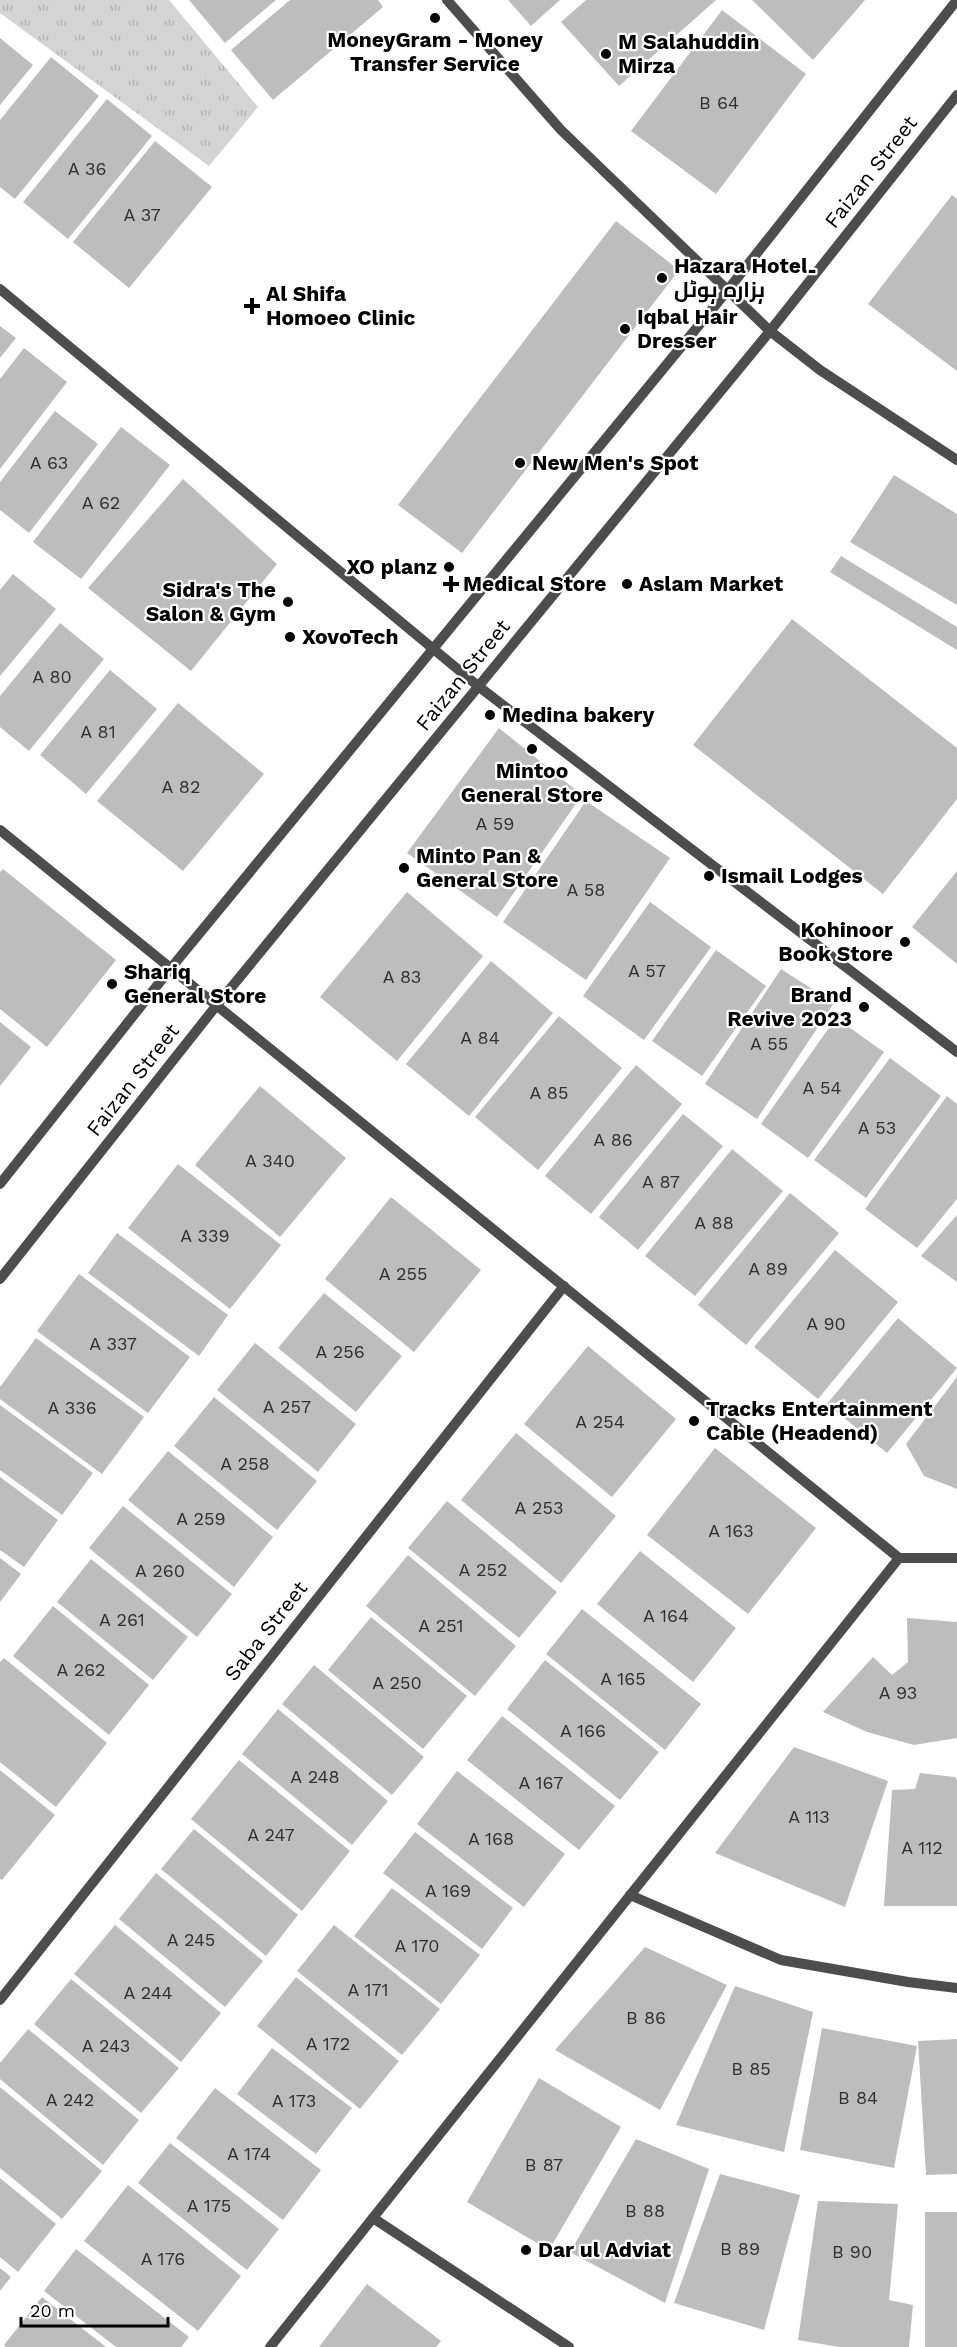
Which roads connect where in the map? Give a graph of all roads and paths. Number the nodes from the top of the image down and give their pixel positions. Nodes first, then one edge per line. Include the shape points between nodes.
1 (447, 0) edge
2 (957, 0) edge
3 (957, 95) edge
4 (0, 289) edge
5 (727, 291) junction
6 (770, 331) junction
7 (957, 460) edge
8 (433, 649) junction
9 (478, 686) junction
10 (0, 830) edge
11 (171, 968) junction
12 (216, 1006) junction
13 (957, 1052) edge
14 (0, 1184) edge
15 (0, 1279) edge
16 (564, 1286) junction
17 (899, 1558) junction
18 (957, 1558) edge
19 (630, 1895) junction
20 (957, 1988) edge
21 (0, 2000) edge
22 (373, 2218) junction
23 (270, 2347) edge
24 (569, 2347) edge

1 - 5 street via 561,130
2 - 5 street, Faizan Street
3 - 6 street, Faizan Street
4 - 8 street
5 - 6 street
5 - 8 street, Faizan Street
6 - 7 street via 820,370
6 - 9 street, Faizan Street
8 - 9 street
8 - 11 street, Faizan Street
9 - 12 street, Faizan Street
9 - 13 street
10 - 11 street
11 - 12 street
11 - 14 street, Faizan Street
12 - 15 street, Faizan Street
12 - 16 street
16 - 17 street
16 - 21 street, Saba Street
17 - 18 street
17 - 19 street
19 - 20 street via 781,1960
19 - 22 street
22 - 23 street
22 - 24 street

